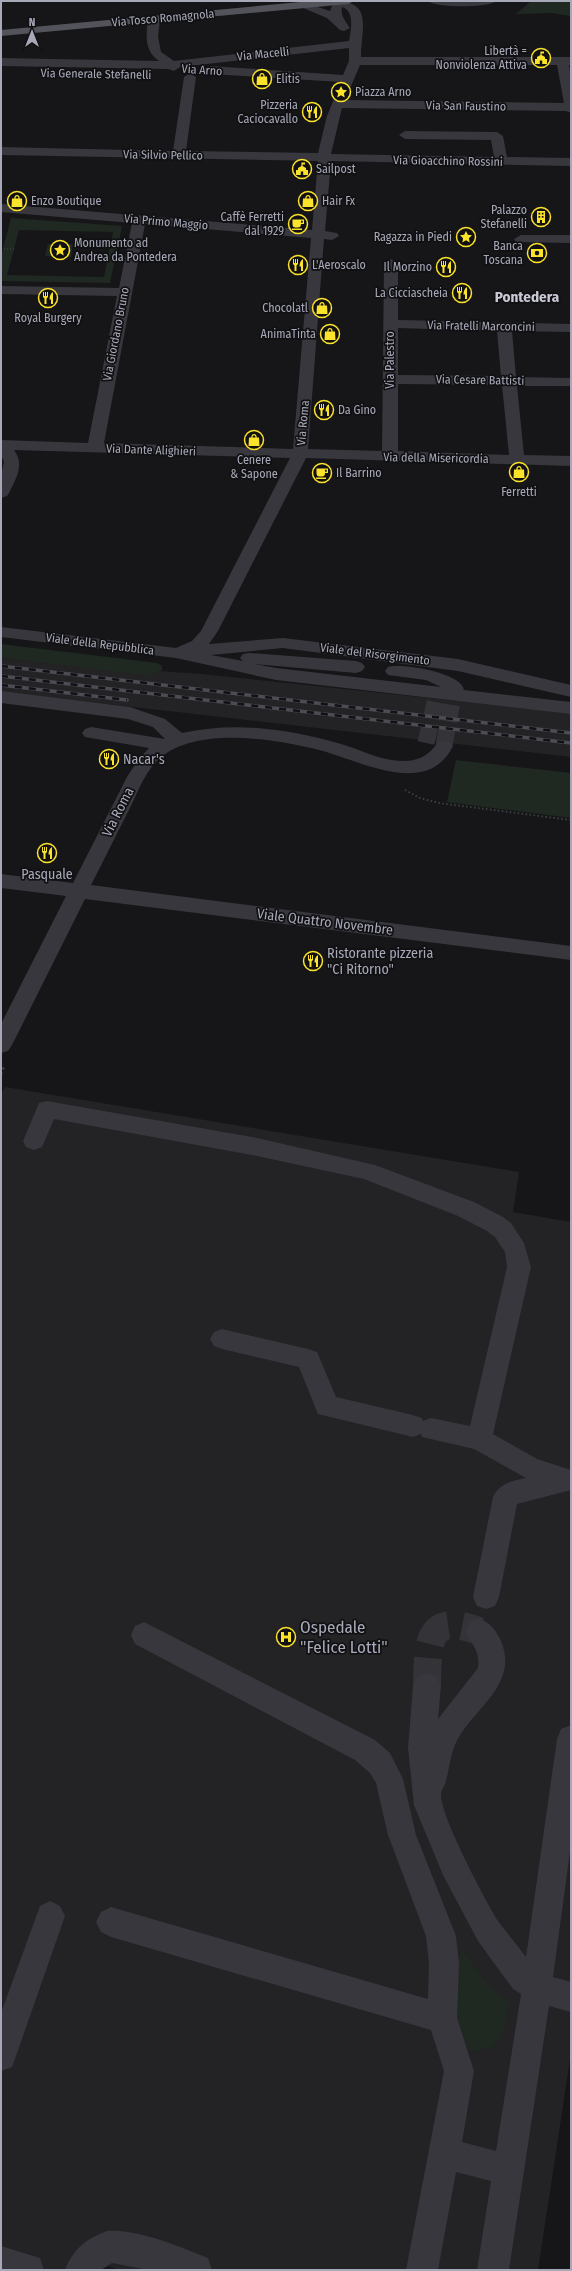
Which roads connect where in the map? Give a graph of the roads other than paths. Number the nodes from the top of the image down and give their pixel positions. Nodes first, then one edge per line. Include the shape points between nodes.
1 (344, 1) edge
2 (434, 1) edge
3 (490, 1) edge
4 (302, 5) junction
5 (367, 5) dead end
6 (154, 19) junction
7 (339, 22) junction
8 (357, 27) junction
9 (1, 33) edge
10 (355, 43) junction
11 (567, 61) edge
12 (1, 62) edge
13 (355, 62) junction
14 (173, 66) junction
15 (1, 73) edge
16 (190, 77) junction
17 (348, 79) junction
18 (337, 104) junction
19 (571, 108) edge
20 (405, 135) dead end
21 (1, 151) edge
22 (179, 155) junction
23 (324, 159) junction
24 (500, 161) junction
25 (571, 162) edge
26 (1, 208) edge
27 (139, 220) junction
28 (325, 235) junction
29 (521, 239) dead end
30 (571, 240) edge
31 (390, 263) dead end
32 (1, 290) edge
33 (124, 292) junction
34 (390, 324) junction
35 (504, 327) junction
36 (571, 328) edge
37 (390, 378) junction
38 (509, 381) junction
39 (571, 382) edge
40 (1, 447) edge
41 (95, 448) junction
42 (300, 454) junction
43 (390, 457) junction
44 (517, 460) junction
45 (571, 461) edge
46 (1, 493) edge
47 (216, 616) junction
48 (1, 632) edge
49 (283, 643) junction
50 (176, 653) junction
51 (200, 658) junction
52 (571, 691) edge
53 (1, 697) edge
54 (571, 699) edge
55 (571, 708) edge
56 (91, 733) dead end
57 (173, 743) junction
58 (426, 744) dead end
59 (444, 746) tunnel mouth
60 (340, 750) junction
61 (1, 881) edge
62 (78, 891) junction
63 (571, 952) edge
64 (1, 1045) edge
65 (34, 1141) dead end
66 (222, 1339) dead end
67 (479, 1439) junction
68 (569, 1480) edge
69 (486, 1597) dead end
70 (478, 1631) tunnel mouth
71 (144, 1635) dead end
72 (427, 1686) tunnel mouth
73 (571, 1739) edge
74 (428, 1805) junction
75 (50, 1916) dead end
76 (111, 1922) dead end
77 (537, 1987) junction
78 (571, 1997) edge
79 (442, 2018) junction
80 (1, 2056) edge
81 (445, 2153) junction
82 (508, 2170) junction
83 (1, 2262) edge
84 (28, 2270) edge
85 (81, 2270) edge
86 (196, 2270) edge
87 (422, 2270) edge
88 (493, 2270) edge

1 - 4 main road, Via Tosco Romagnola
1 - 7 street via 335,11
1 - 8 street via 354,9
2 - 3 street
4 - 6 main road, Via Tosco Romagnola
4 - 7 street via 326,13
5 - 8 street
6 - 9 main road, Via Tosco Romagnola
6 - 14 street, Via Arno via 154,53
7 - 10 street
8 - 10 street
10 - 13 street
10 - 14 street, Via Macelli
11 - 13 street
11 - 19 street
12 - 14 street, Via Arno
13 - 17 street
14 - 16 street
14 - 17 street, Via Arno
15 - 16 street, Via Generale Stefanelli
16 - 22 street
17 - 18 street
18 - 19 street, Via San Faustino
18 - 23 street, Via Roma
20 - 24 street via 497,136
21 - 22 street, Via Silvio Pellico
22 - 23 street, Via Silvio Pellico
23 - 24 street, Via Gioacchino Rossini
23 - 28 street, Via Roma
24 - 25 street, Via Gioacchino Rossini
26 - 27 street, Via Primo Maggio
27 - 28 street, Via Primo Maggio
27 - 33 street, Via Giordano Bruno
28 - 42 street, Via Roma
29 - 30 street
31 - 34 street, Via Palestro
32 - 33 street
33 - 41 street, Via Giordano Bruno
34 - 35 street, Via Fratelli Marconcini
34 - 37 street, Via Palestro
35 - 36 street, Via Fratelli Marconcini
35 - 38 street
37 - 38 street, Via Cesare Battisti
37 - 43 street, Via Palestro
38 - 39 street, Via Cesare Battisti
38 - 44 street
40 - 41 street, Via Dante Alighieri
40 - 46 street via 13,460
41 - 42 street, Via Dante Alighieri
42 - 43 street, Via della Misericordia
42 - 47 street, Via Roma
43 - 44 street, Via della Misericordia
44 - 45 street, Via della Misericordia
47 - 49 street via 224,629 236,636
47 - 50 street, Via Roma via 205,640
48 - 50 street, Viale della Repubblica
49 - 50 street, Viale del Risorgimento
49 - 52 street, Viale del Risorgimento via 458,665
50 - 51 street, Viale della Repubblica
51 - 54 street via 277,659 417,674 446,690 461,684 477,683
51 - 55 street via 276,674
53 - 57 street via 130,713 159,723
56 - 57 street
57 - 60 street, Via Roma via 212,734 248,734
57 - 62 street, Via Roma via 154,754 140,771
58 - 60 street, Via Roma via 421,750 408,753
59 - 60 street, Via Roma via 438,756 429,762 406,767 373,762
61 - 62 street, Viale Quattro Novembre
62 - 63 street, Viale Quattro Novembre
62 - 64 street, Via Roma
65 - 67 street via 47,1109 367,1171 466,1209 495,1224 503,1230 516,1250 519,1267
66 - 67 street via 308,1359 327,1406
67 - 68 street via 530,1468
68 - 69 street via 514,1492 506,1497
70 - 74 street via 490,1646 494,1660 493,1669 486,1682 465,1705 443,1737 434,1764
71 - 79 street via 364,1750 380,1763 389,1779 402,1835 441,1936 444,1963
72 - 74 street via 422,1748
73 - 77 street
74 - 77 street via 453,1865 481,1920 510,1962 524,1978
75 - 80 street
76 - 79 street
77 - 78 street
77 - 82 street
79 - 81 street via 459,2071
81 - 82 street
81 - 87 street
82 - 88 street
83 - 84 street
85 - 86 street via 94,2254 111,2247 127,2248

